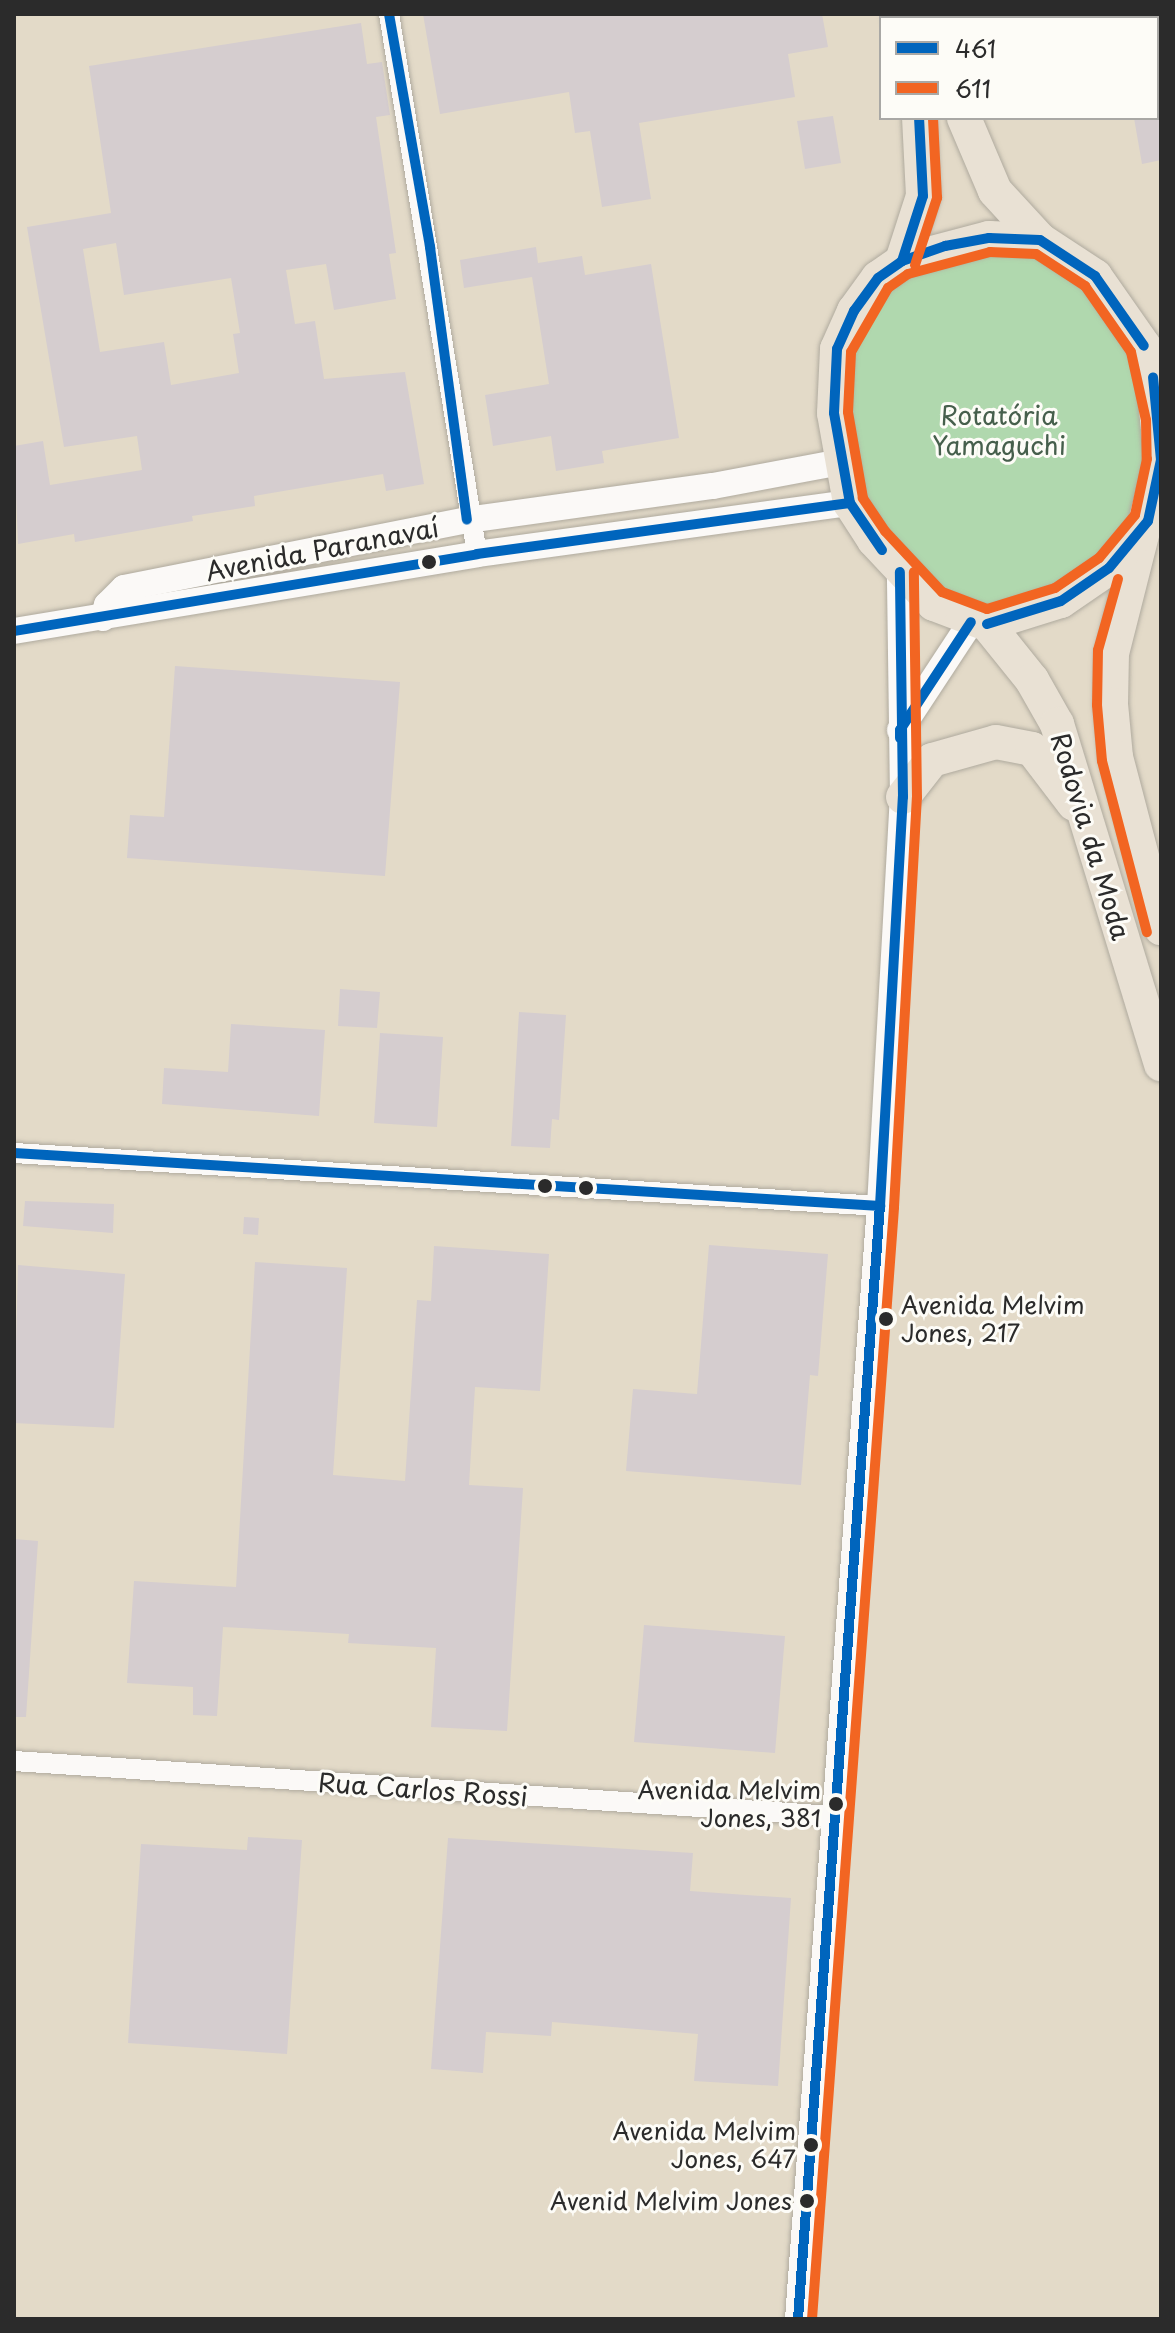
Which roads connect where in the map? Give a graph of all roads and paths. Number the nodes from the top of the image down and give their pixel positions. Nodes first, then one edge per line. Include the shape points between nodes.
1 (389, 14) edge
2 (919, 120) edge
3 (965, 120) edge
4 (1040, 240) junction
5 (902, 261) junction
6 (841, 462) junction
7 (850, 503) junction
8 (467, 520) junction
9 (1148, 521) junction
10 (477, 554) junction
11 (900, 572) junction
12 (103, 618) junction
13 (979, 623) junction
14 (14, 631) edge
15 (900, 730) junction
16 (903, 797) junction
17 (1095, 839) junction
18 (1161, 928) edge
19 (1161, 1064) edge
20 (14, 1153) edge
21 (880, 1206) junction
22 (14, 1761) edge
23 (833, 1816) junction
24 (798, 2319) edge

1 - 8 street via 430,247
2 - 5 highway via 923,196
3 - 4 highway via 995,191
4 - 5 highway via 989,238
4 - 9 highway via 1095,276 1144,346 1160,418 1161,460
5 - 6 highway via 878,278 854,311 837,349 834,413
6 - 7 highway
6 - 8 street, Avenida Paranavaí via 713,486
7 - 10 street, Avenida Paranavaí
7 - 11 highway
8 - 10 street
8 - 12 street, Avenida Paranavaí via 124,588 107,605
9 - 13 highway via 1109,568 1061,601
9 - 18 highway, Rodovia da Moda via 1112,653 1111,704 1116,757
10 - 12 street, Avenida Paranavaí
11 - 13 highway via 934,604
11 - 15 street
12 - 14 street, Avenida Paranavaí
13 - 15 street
13 - 17 highway, Rodovia da Moda via 1032,680 1057,724
15 - 16 street
16 - 17 highway via 932,760 960,749 996,742 1032,749 1060,781
16 - 21 street
17 - 19 highway, Rodovia da Moda
20 - 21 street
21 - 23 street
22 - 23 street, Rua Carlos Rossi
23 - 24 street

